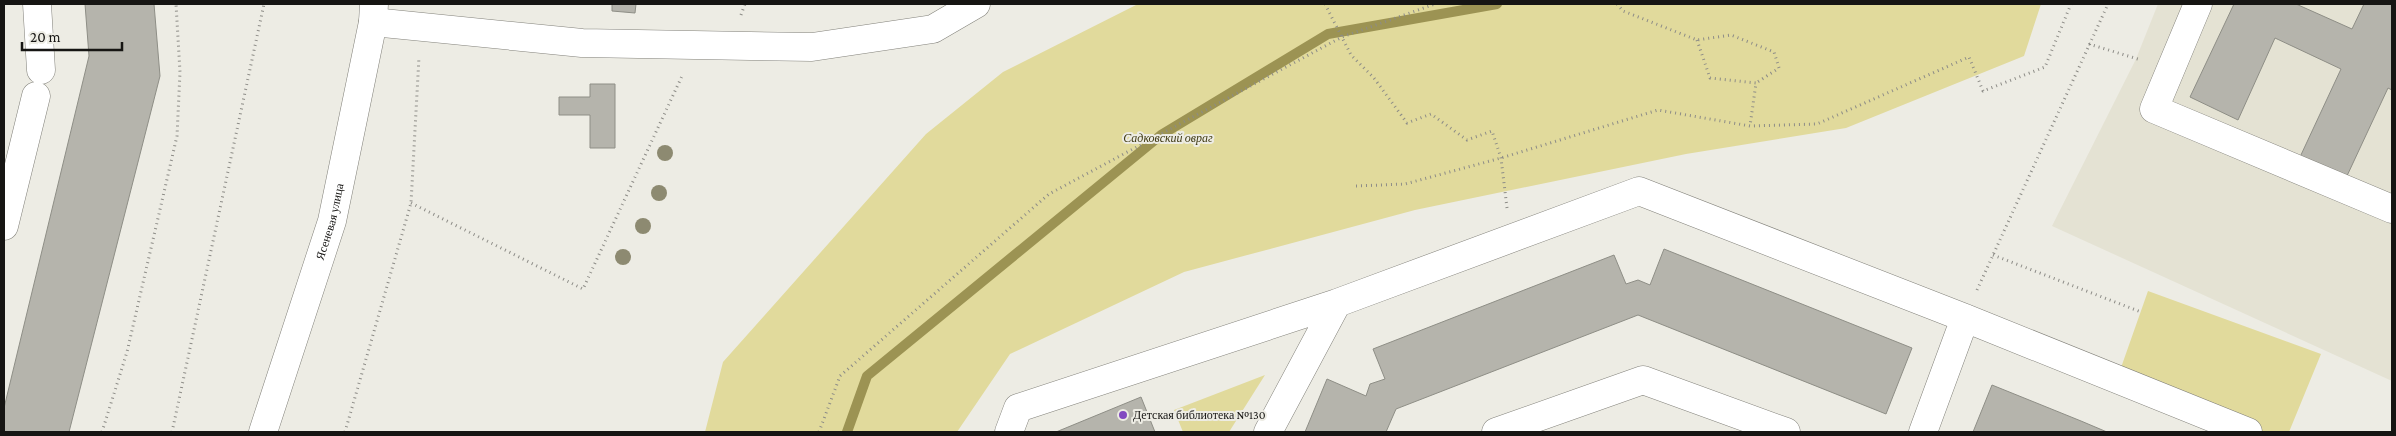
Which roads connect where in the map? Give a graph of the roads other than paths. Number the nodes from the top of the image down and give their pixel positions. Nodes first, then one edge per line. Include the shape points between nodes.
1 (37, 4) edge
2 (976, 4) edge
3 (2198, 4) edge
4 (374, 13) edge
5 (41, 70) dead end
6 (36, 96) dead end
7 (2392, 208) edge
8 (4, 226) edge
9 (1337, 303) junction
10 (1965, 318) junction
11 (263, 432) edge
12 (1009, 432) edge
13 (1268, 432) edge
14 (1496, 432) edge
15 (1786, 432) edge
16 (1924, 432) edge
17 (2248, 432) edge

1 - 5 main road
2 - 4 main road via 933,29 812,47 582,43 420,28
3 - 7 main road via 2154,109
4 - 11 main road, Ясеневая улица via 332,221
6 - 8 main road
9 - 10 main road via 1639,191
9 - 12 main road via 1018,408
9 - 13 main road
10 - 16 main road
10 - 17 main road
14 - 15 main road via 1643,380

